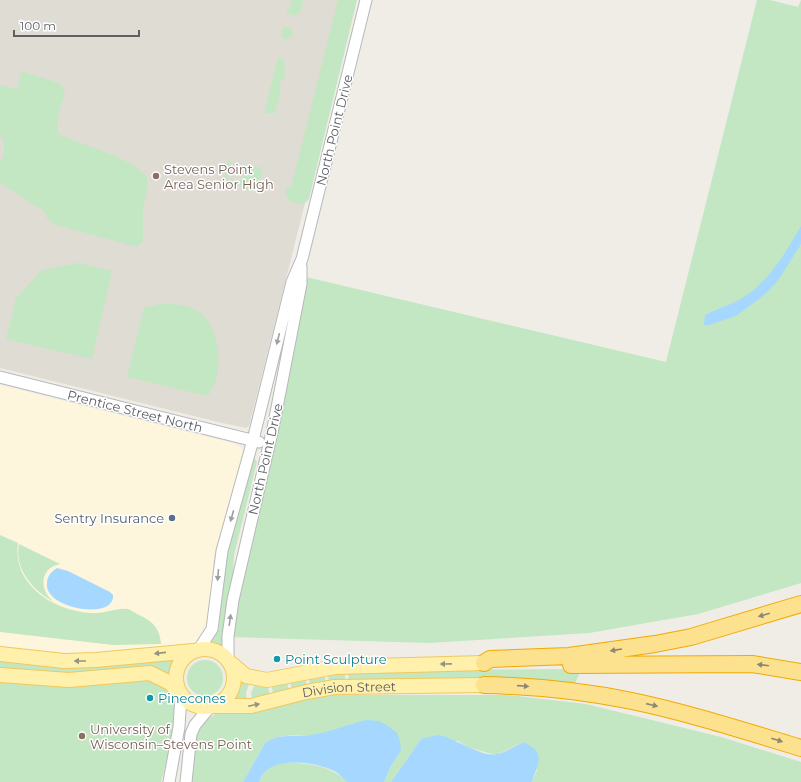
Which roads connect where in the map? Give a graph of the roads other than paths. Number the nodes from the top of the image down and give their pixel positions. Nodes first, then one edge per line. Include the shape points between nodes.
1 (366, 0) edge
2 (302, 259) junction
3 (0, 377) edge
4 (253, 440) junction
5 (269, 444) junction
6 (801, 604) edge
7 (196, 650) junction
8 (0, 654) edge
9 (230, 661) junction
10 (484, 663) junction
11 (801, 672) edge
12 (0, 675) edge
13 (484, 685) joint
14 (179, 693) junction
15 (212, 707) junction
16 (801, 748) edge
17 (169, 782) edge
18 (186, 782) edge

1 - 2 street, North Point Drive
2 -> 4 street, North Point Drive via 292,282
2 - 5 street, North Point Drive via 301,284
3 - 4 street, Prentice Street North
4 - 5 street, Prentice Street North
4 -> 7 street, North Point Drive via 222,551 212,629
9 -> 5 street, North Point Drive via 228,636 233,600
6 -> 10 highway via 673,641 568,656 490,659
7 -> 8 main road via 64,661
7 - 9 main road via 217,652
7 - 14 main road via 186,655 179,666 176,680
10 -> 9 main road, Division Street via 335,667 266,680 246,676
9 - 15 main road via 233,675 231,690 223,701
11 -> 10 highway via 746,664 490,666
12 - 14 main road via 69,680 150,673 170,683
15 -> 13 main road, Division Street via 251,706 335,687
13 -> 16 highway via 546,688 630,700
14 - 15 main road via 197,706
14 - 17 street via 179,726
15 - 18 street via 195,725 191,734

